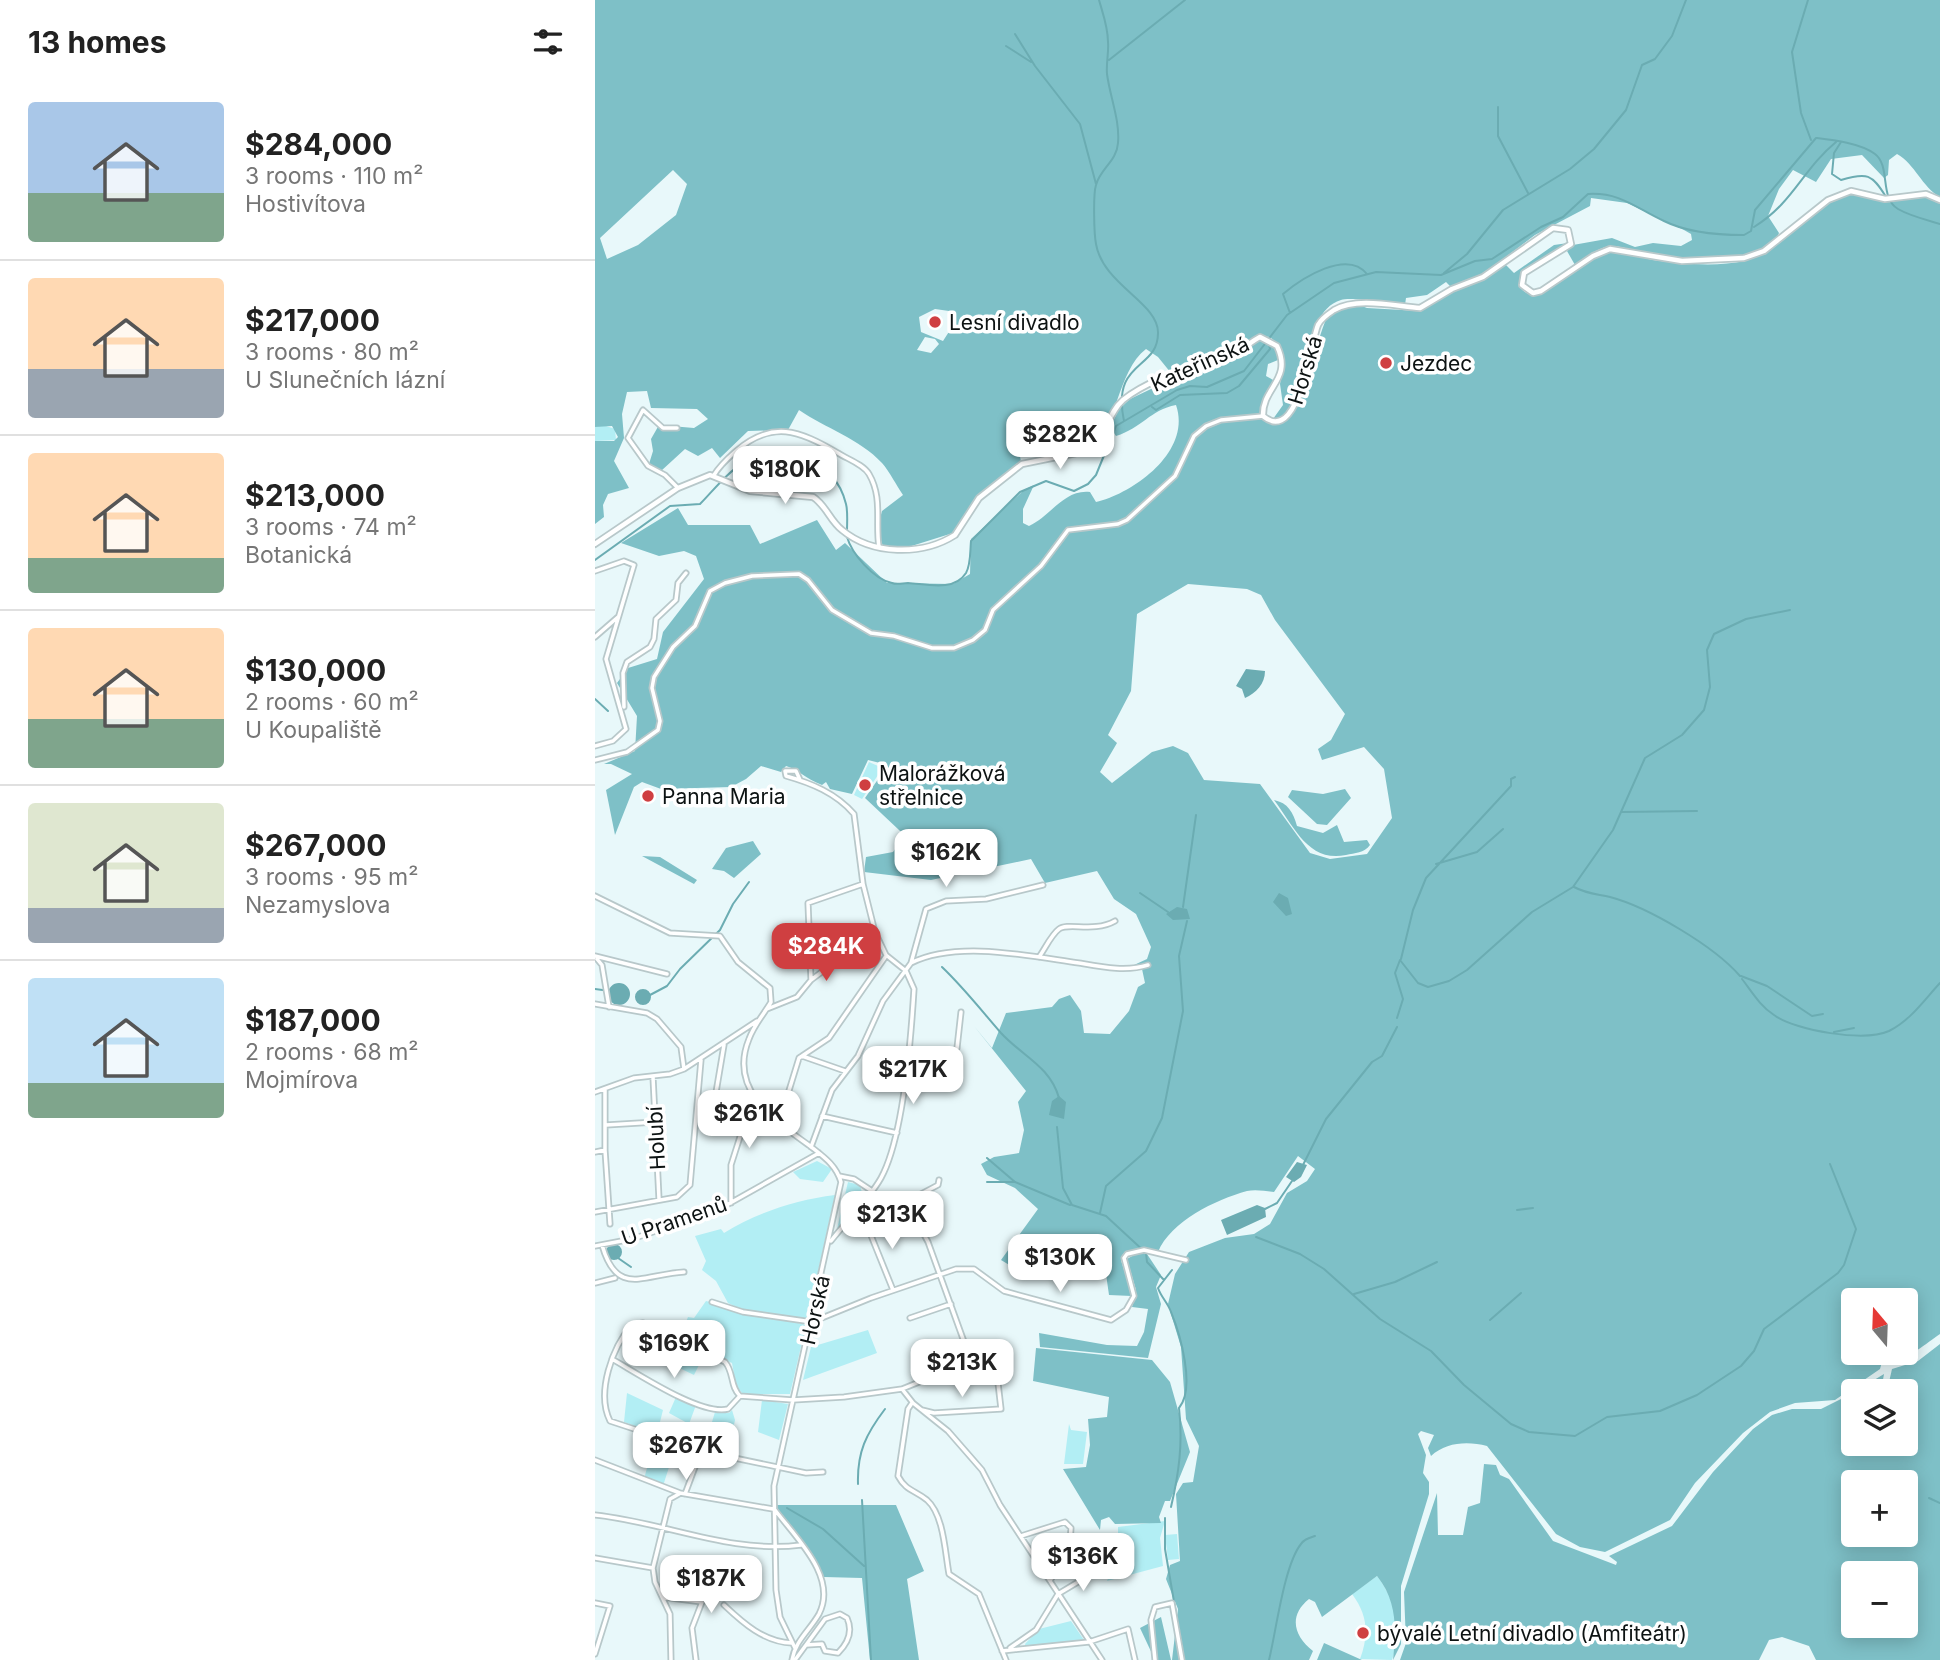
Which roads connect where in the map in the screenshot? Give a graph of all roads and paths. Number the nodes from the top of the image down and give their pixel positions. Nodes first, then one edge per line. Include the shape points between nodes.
1 (1940, 200) edge
2 (1263, 416) junction
3 (677, 428) dead end
4 (714, 475) junction
5 (678, 488) junction
6 (595, 544) edge
7 (879, 547) junction
8 (595, 570) edge
9 (686, 573) dead end
10 (619, 616) junction
11 (595, 637) edge
12 (624, 712) junction
13 (595, 746) edge
14 (595, 760) edge
15 (800, 780) dead end
16 (863, 884) junction
17 (1043, 885) dead end
18 (595, 896) edge
19 (1115, 921) dead end
20 (875, 932) junction
21 (886, 955) junction
22 (595, 957) edge
23 (1039, 957) junction
24 (911, 963) junction
25 (1148, 965) dead end
26 (906, 971) junction
27 (667, 974) dead end
28 (811, 980) junction
29 (595, 1004) edge
30 (609, 1007) junction
31 (767, 1009) junction
32 (961, 1012) dead end
33 (758, 1021) junction
34 (738, 1034) junction
35 (749, 1038) junction
36 (724, 1044) junction
37 (802, 1056) junction
38 (701, 1060) junction
39 (684, 1069) junction
40 (845, 1071) junction
41 (653, 1077) junction
42 (904, 1079) junction
43 (605, 1089) junction
44 (595, 1092) edge
45 (753, 1096) junction
46 (822, 1116) junction
47 (746, 1117) junction
48 (656, 1122) junction
49 (779, 1124) junction
50 (606, 1125) junction
51 (897, 1133) junction
52 (811, 1147) junction
53 (605, 1150) junction
54 (595, 1152) edge
55 (819, 1153) junction
56 (839, 1176) junction
57 (939, 1180) dead end
58 (872, 1191) junction
59 (659, 1199) junction
60 (906, 1201) junction
61 (731, 1203) junction
62 (609, 1207) junction
63 (595, 1212) edge
64 (610, 1224) dead end
65 (830, 1241) junction
66 (602, 1245) junction
67 (595, 1246) edge
68 (1185, 1259) dead end
69 (684, 1272) dead end
70 (940, 1273) junction
71 (615, 1279) dead end
72 (595, 1283) edge
73 (893, 1290) junction
74 (712, 1302) dead end
75 (951, 1304) junction
76 (910, 1318) dead end
77 (813, 1322) junction
78 (613, 1359) junction
79 (971, 1361) junction
80 (902, 1389) junction
81 (740, 1396) junction
82 (793, 1400) junction
83 (913, 1403) junction
84 (920, 1409) junction
85 (701, 1451) junction
86 (595, 1460) edge
87 (778, 1468) junction
88 (823, 1472) dead end
89 (683, 1494) junction
90 (773, 1509) junction
91 (595, 1515) edge
92 (663, 1529) junction
93 (1021, 1536) junction
94 (801, 1545) junction
95 (774, 1548) junction
96 (1113, 1554) dead end
97 (595, 1558) edge
98 (653, 1568) junction
99 (1050, 1582) junction
100 (1058, 1594) junction
101 (661, 1596) junction
102 (595, 1603) edge
103 (724, 1605) dead end
104 (1089, 1642) junction
105 (792, 1643) junction
106 (807, 1645) junction
107 (795, 1648) junction
108 (1002, 1651) junction
109 (595, 1654) edge
110 (671, 1660) edge
111 (696, 1660) edge
112 (794, 1660) edge
113 (1006, 1660) edge
114 (1102, 1660) edge
115 (1135, 1660) edge
116 (1155, 1660) edge
117 (1182, 1660) edge

1 - 2 street, Horská via 1926,194 1885,199 1860,191 1844,193 1828,200 1774,245 1744,258 1682,261 1614,249 1533,293 1522,285 1524,274 1571,244 1568,230 1553,228 1483,277 1429,305 1353,304 1331,312 1319,322 1291,415 1273,422
2 - 7 street, Kateřinská via 1265,402 1282,371 1280,352 1261,337 1237,352 1192,366 1129,396 1091,450 1022,464 979,498 949,539 902,551
2 - 14 street, Horská via 1206,426 1194,436 1175,476 1127,520 1068,530 1029,578 993,610 985,630 954,648 932,648 871,633 832,610 799,574 751,576 725,583 710,591 695,626 673,647 654,677 658,730 627,752
3 - 5 street via 663,428 643,410 628,439 648,466
4 - 5 street
4 - 7 street, Kateřinská via 750,491 813,497 844,532
4 - 7 street via 759,433 795,432 869,474 881,513 876,530
5 - 6 street
8 - 10 street via 624,561 634,565
9 - 12 street via 678,583 676,600 656,619 650,647 627,662
10 - 11 street
10 - 12 street via 606,663
12 - 13 street via 623,734
15 - 16 street via 835,797 854,814
16 - 20 street
16 - 28 street via 808,903
17 - 24 street via 986,899 933,904 922,919
18 - 31 street via 670,933 720,936 739,962 770,988
19 - 23 street via 1104,927 1058,929
20 - 21 street
20 - 28 street
21 - 26 street
21 - 37 street via 829,1038
22 - 27 street
22 - 30 street via 602,965
23 - 24 street via 944,951
23 - 25 street via 1118,969
24 - 26 street
26 - 40 street via 883,1001 861,1051
26 - 42 street via 914,989
28 - 31 street via 797,997
29 - 30 street
30 - 39 street via 657,1019 681,1047
31 - 33 street
32 - 42 street via 953,1054
33 - 34 street
33 - 35 street
34 - 35 street
34 - 36 street
35 - 45 street via 744,1062
36 - 38 street
36 - 47 street via 713,1110
37 - 40 street
37 - 49 street via 791,1077
38 - 39 street
38 - 59 street via 690,1185 682,1196
39 - 41 street
40 - 46 street
41 - 43 street via 634,1078
41 - 48 street, Holubí
42 - 51 street
43 - 44 street
43 - 50 street
45 - 47 street
45 - 49 street
46 - 51 street
46 - 52 street
47 - 61 street via 731,1165
48 - 50 street
48 - 59 street, Holubí
49 - 52 street
50 - 53 street
51 - 58 street
52 - 55 street
53 - 54 street
53 - 62 street
55 - 56 street
55 - 61 street, U Pramenů
56 - 58 street
56 - 65 street, Horská
57 - 60 street via 938,1185
58 - 65 street
59 - 62 street
60 - 70 street
60 - 73 street via 866,1223
61 - 66 street, U Pramenů via 632,1239
62 - 63 street
62 - 64 street
65 - 77 street, Horská
66 - 67 street, U Pramenů
66 - 69 street, U Pramenů via 606,1260 622,1278 636,1281
68 - 70 street via 1141,1250 1127,1254 1132,1301 1111,1320 1004,1291 974,1269
70 - 73 street
70 - 75 street
71 - 72 street
73 - 77 street
74 - 77 street via 743,1312
75 - 76 street
75 - 79 street
77 - 82 street, Horská
78 - 81 street via 713,1409 728,1409
78 - 81 street via 632,1325 643,1323 725,1362
78 - 85 street via 606,1383 610,1421
79 - 80 street
79 - 84 street via 998,1383 1001,1409 934,1413
80 - 82 street
80 - 83 street
81 - 82 street
82 - 87 street, Horská
83 - 84 street
83 - 108 street via 908,1409 898,1476 910,1492 927,1500 937,1516 949,1574 979,1594
84 - 93 street via 948,1431 982,1470
85 - 87 street
85 - 89 street
86 - 89 street
87 - 88 street
87 - 90 street, Horská
89 - 90 street
89 - 92 street via 670,1499
90 - 94 street
90 - 95 street, Horská
91 - 92 street
92 - 95 street
92 - 98 street
93 - 99 street
93 - 99 street via 1065,1522 1071,1528 1069,1543
94 - 95 street
94 - 107 street via 822,1577 824,1596 819,1614
95 - 105 street, Horská via 780,1617
96 - 100 street via 1093,1573
97 - 98 street
98 - 101 street
99 - 100 street
100 - 104 street
100 - 108 street via 1036,1630 1018,1646
101 - 110 street via 670,1614
101 - 111 street via 702,1602 692,1628
102 - 109 street via 610,1606
103 - 105 street via 762,1635
104 - 108 street
104 - 114 street
104 - 115 street via 1128,1629
105 - 107 street, Horská
106 - 106 street via 825,1619 840,1614 847,1618 849,1635 838,1653 825,1651 822,1644
106 - 112 street
107 - 112 street
108 - 113 street
116 - 117 street via 1151,1620 1155,1607 1172,1603

